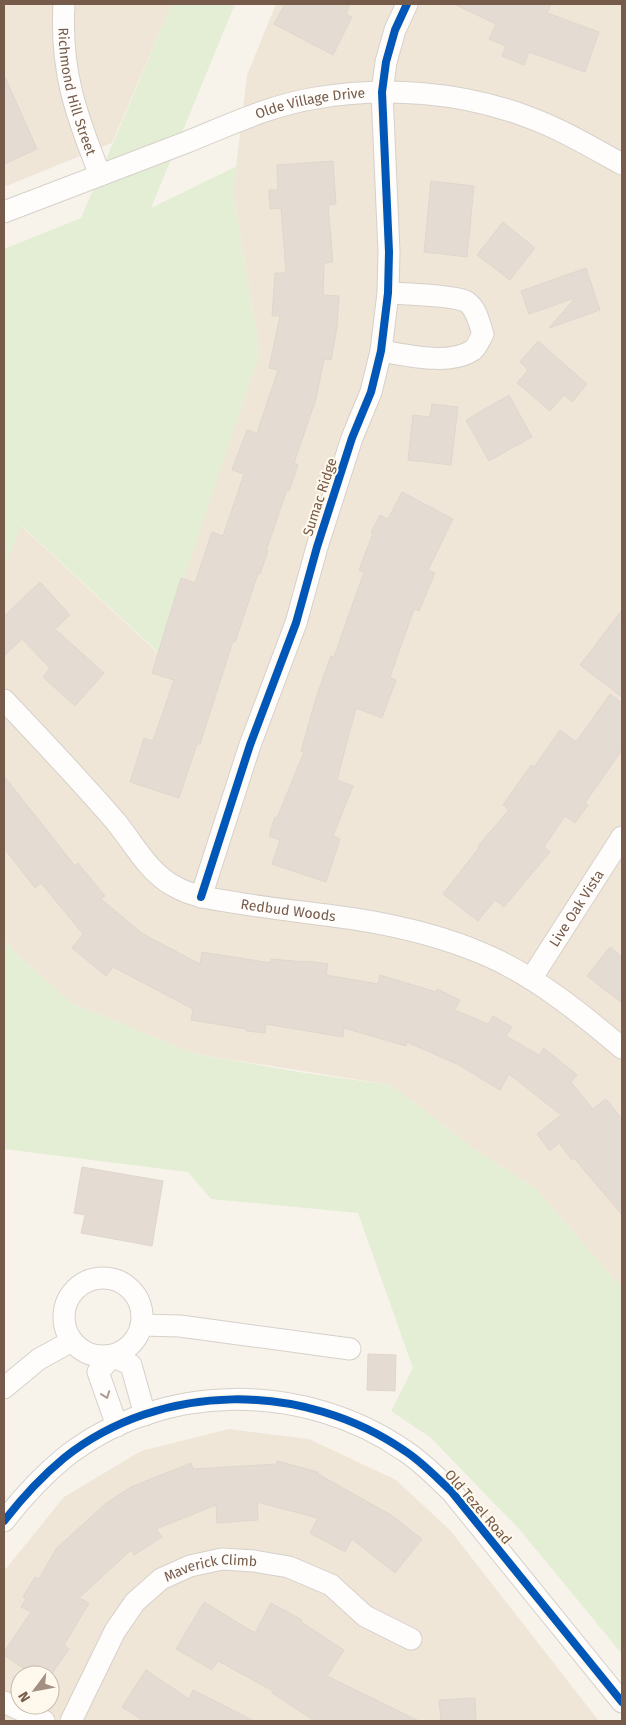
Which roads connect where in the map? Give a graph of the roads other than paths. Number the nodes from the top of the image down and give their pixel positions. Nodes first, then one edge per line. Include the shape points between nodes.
1 (64, 4) edge
2 (407, 4) edge
3 (382, 92) junction
4 (622, 164) edge
5 (100, 176) junction
6 (4, 212) edge
7 (388, 293) junction
8 (381, 351) junction
9 (4, 700) edge
10 (622, 837) edge
11 (201, 897) junction
12 (531, 979) junction
13 (622, 1048) edge
14 (141, 1325) junction
15 (72, 1341) junction
16 (350, 1349) dead end
17 (113, 1356) junction
18 (7, 1378) edge
19 (145, 1415) junction
20 (117, 1426) junction
21 (4, 1521) edge
22 (411, 1639) dead end
23 (4, 1702) edge
24 (622, 1702) edge
25 (44, 1721) edge
26 (72, 1721) edge

1 - 5 street, Richmond Hill Street via 68,83
2 - 3 street, Sumac Ridge via 386,62
3 - 4 street, Olde Village Drive via 444,96 527,116 567,133
3 - 5 street, Olde Village Drive via 316,98 266,111
3 - 7 street, Sumac Ridge
5 - 6 street, Olde Village Drive
7 - 8 street, Sumac Ridge
7 - 8 street via 466,302 476,314 482,334 474,350 456,357 429,358
8 - 11 street, Sumac Ridge via 371,392 352,438 296,624 250,745
9 - 11 street, Redbud Woods via 118,824 147,864 173,886
10 - 12 street, Live Oak Vista
11 - 12 street, Redbud Woods via 404,929 486,955
12 - 13 street, Redbud Woods
14 - 15 street via 140,1306 135,1294 125,1285 101,1278 89,1280 77,1287 64,1310 64,1323
14 - 16 street via 180,1326
14 - 17 street via 134,1342
15 - 17 street via 87,1354
15 - 18 street
17 - 19 street via 131,1365
17 -> 20 street via 98,1372
19 - 20 street, Old Tezel Road
19 - 24 street, Old Tezel Road via 204,1401 265,1400 324,1411 380,1435 413,1457 451,1490
20 - 21 street, Old Tezel Road via 91,1440 42,1476
22 - 26 street, Maverick Climb via 365,1616 331,1585 289,1567 222,1559 190,1566 161,1579 134,1602 115,1631
23 - 25 street

